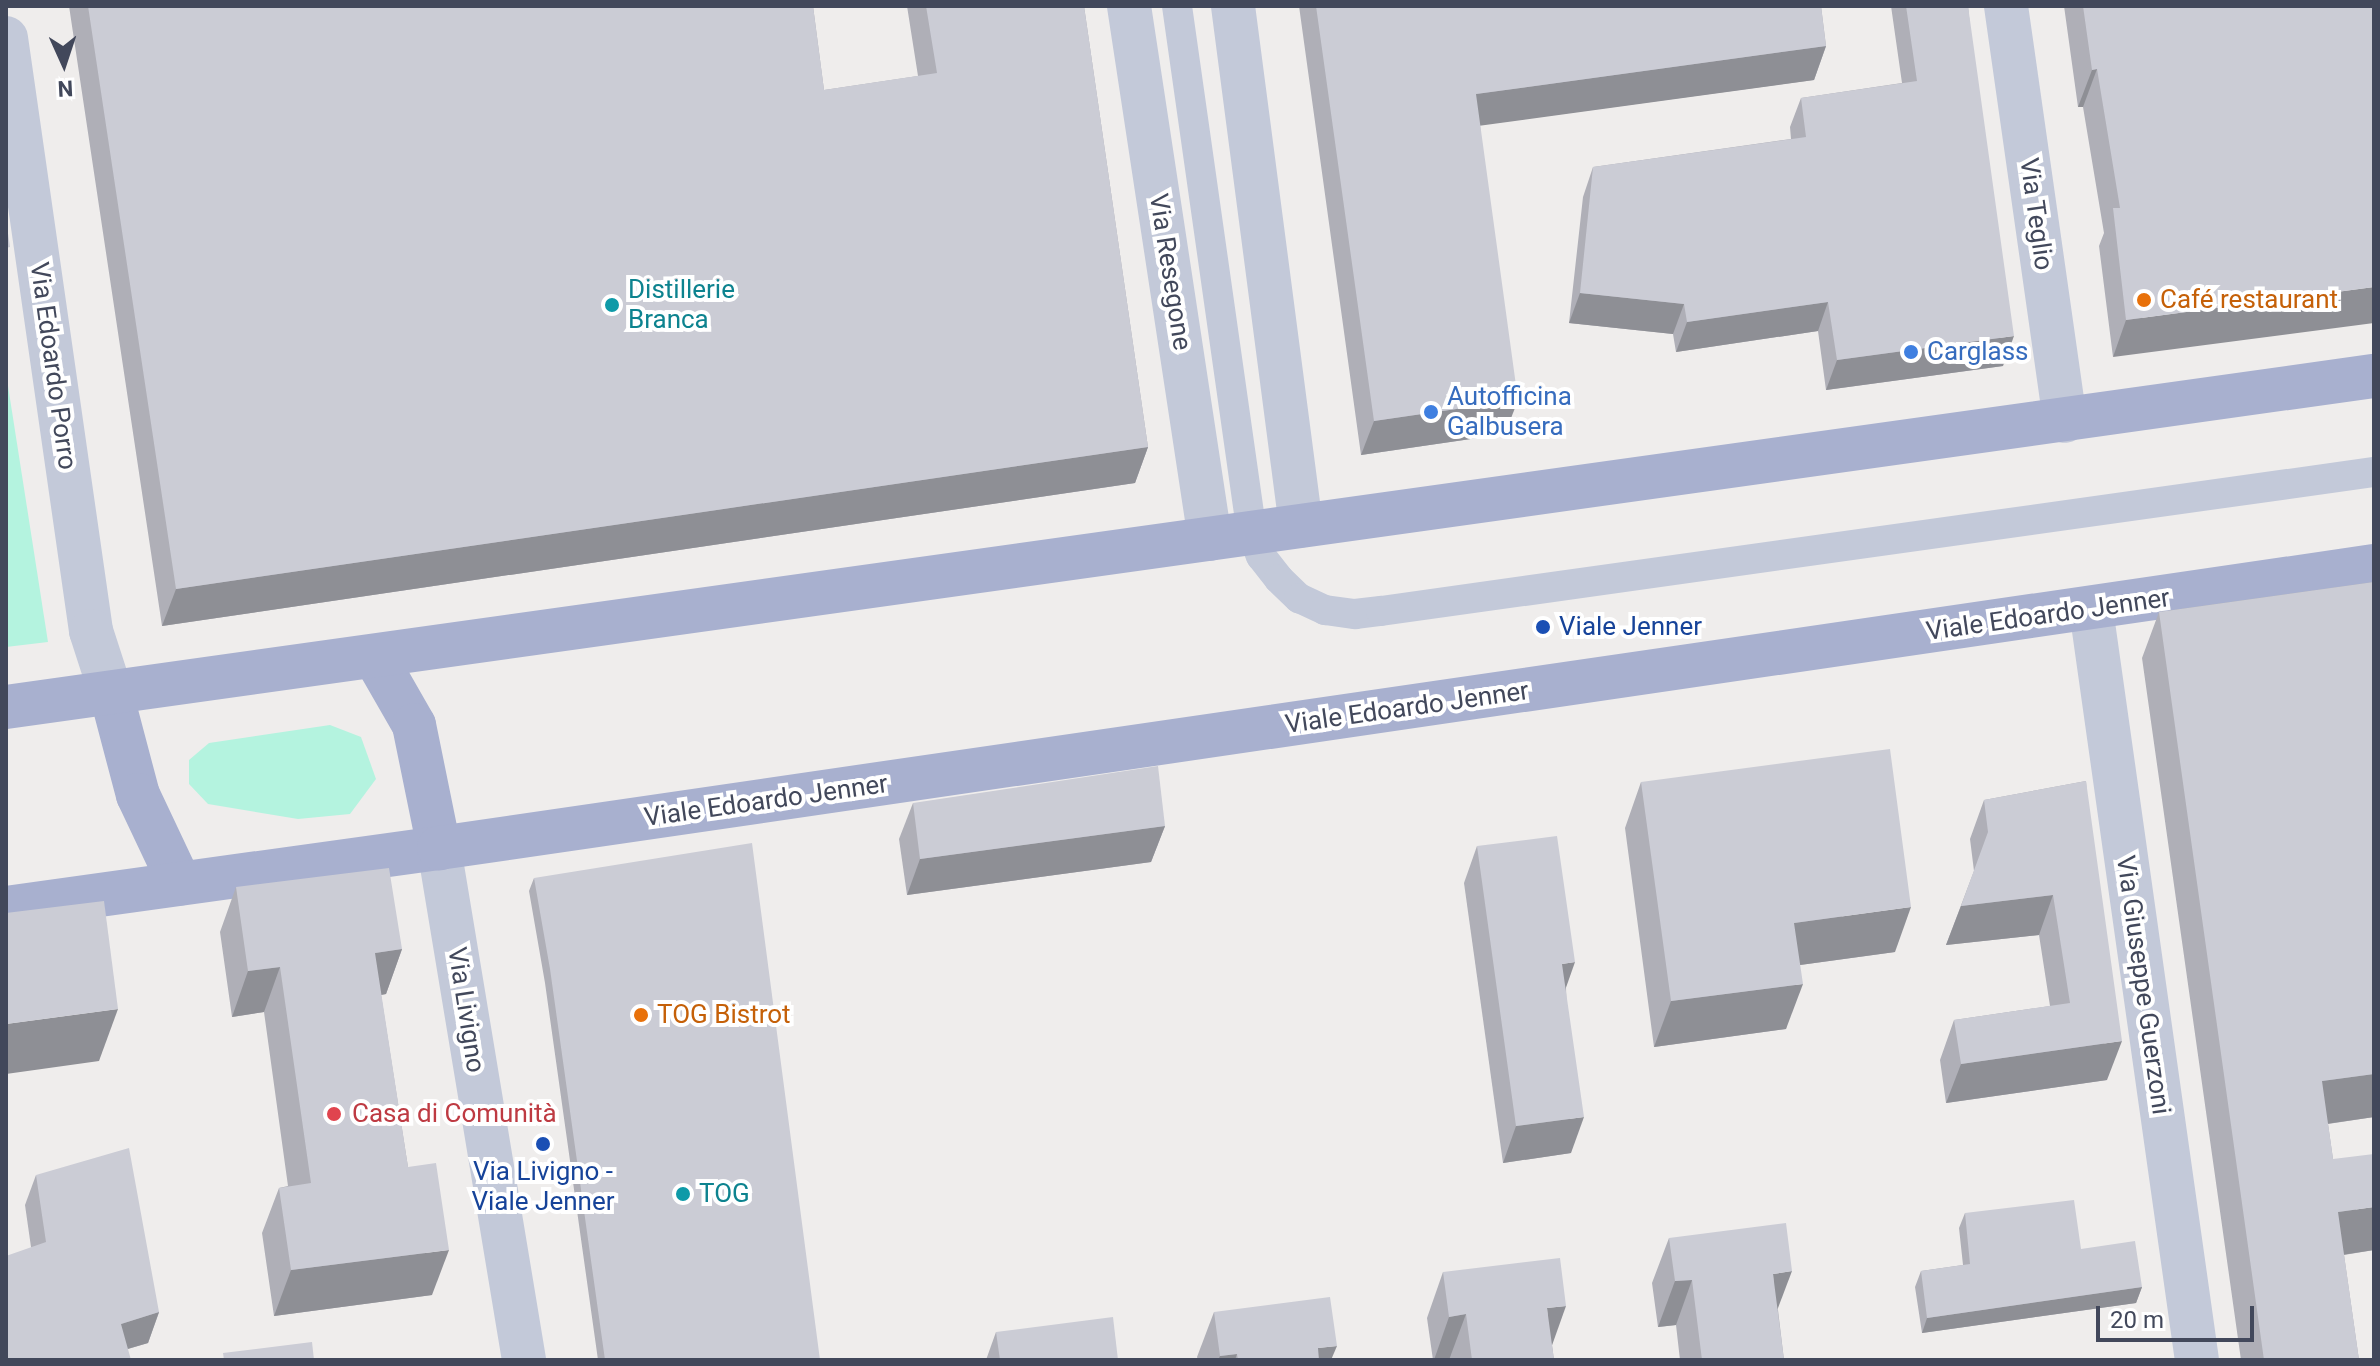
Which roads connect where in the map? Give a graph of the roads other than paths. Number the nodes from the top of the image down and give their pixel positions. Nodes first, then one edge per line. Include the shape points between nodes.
1 (1129, 6) edge
2 (1177, 6) edge
3 (1233, 6) edge
4 (2006, 6) edge
5 (6, 38) edge
6 (2374, 376) edge
7 (2065, 421) junction
8 (2374, 472) edge
9 (1301, 526) junction
10 (1252, 534) junction
11 (1210, 539) junction
12 (2374, 566) edge
13 (2091, 609) junction
14 (375, 657) junction
15 (111, 693) junction
16 (6, 707) edge
17 (439, 848) junction
18 (180, 884) junction
19 (6, 908) edge
20 (524, 1360) edge
21 (2197, 1360) edge

1 - 11 street, Via Resegone
2 - 10 lane, Via Resegone
3 - 9 street
4 - 7 street, Via Teglio
5 - 15 street, Via Edoardo Porro via 91,631
6 - 7 main road
7 - 9 main road
8 - 10 lane via 1355,614 1325,610 1299,598 1261,556
9 - 10 main road
10 - 11 main road
11 - 14 main road
12 - 13 main road, Viale Edoardo Jenner
13 - 17 main road, Viale Edoardo Jenner
13 - 21 street, Via Giuseppe Guerzoni
14 - 15 main road
14 - 17 main road via 414,725
15 - 16 main road
15 - 18 main road via 138,795
17 - 18 main road, Viale Edoardo Jenner
17 - 20 street, Via Livigno
18 - 19 main road, Viale Edoardo Jenner

